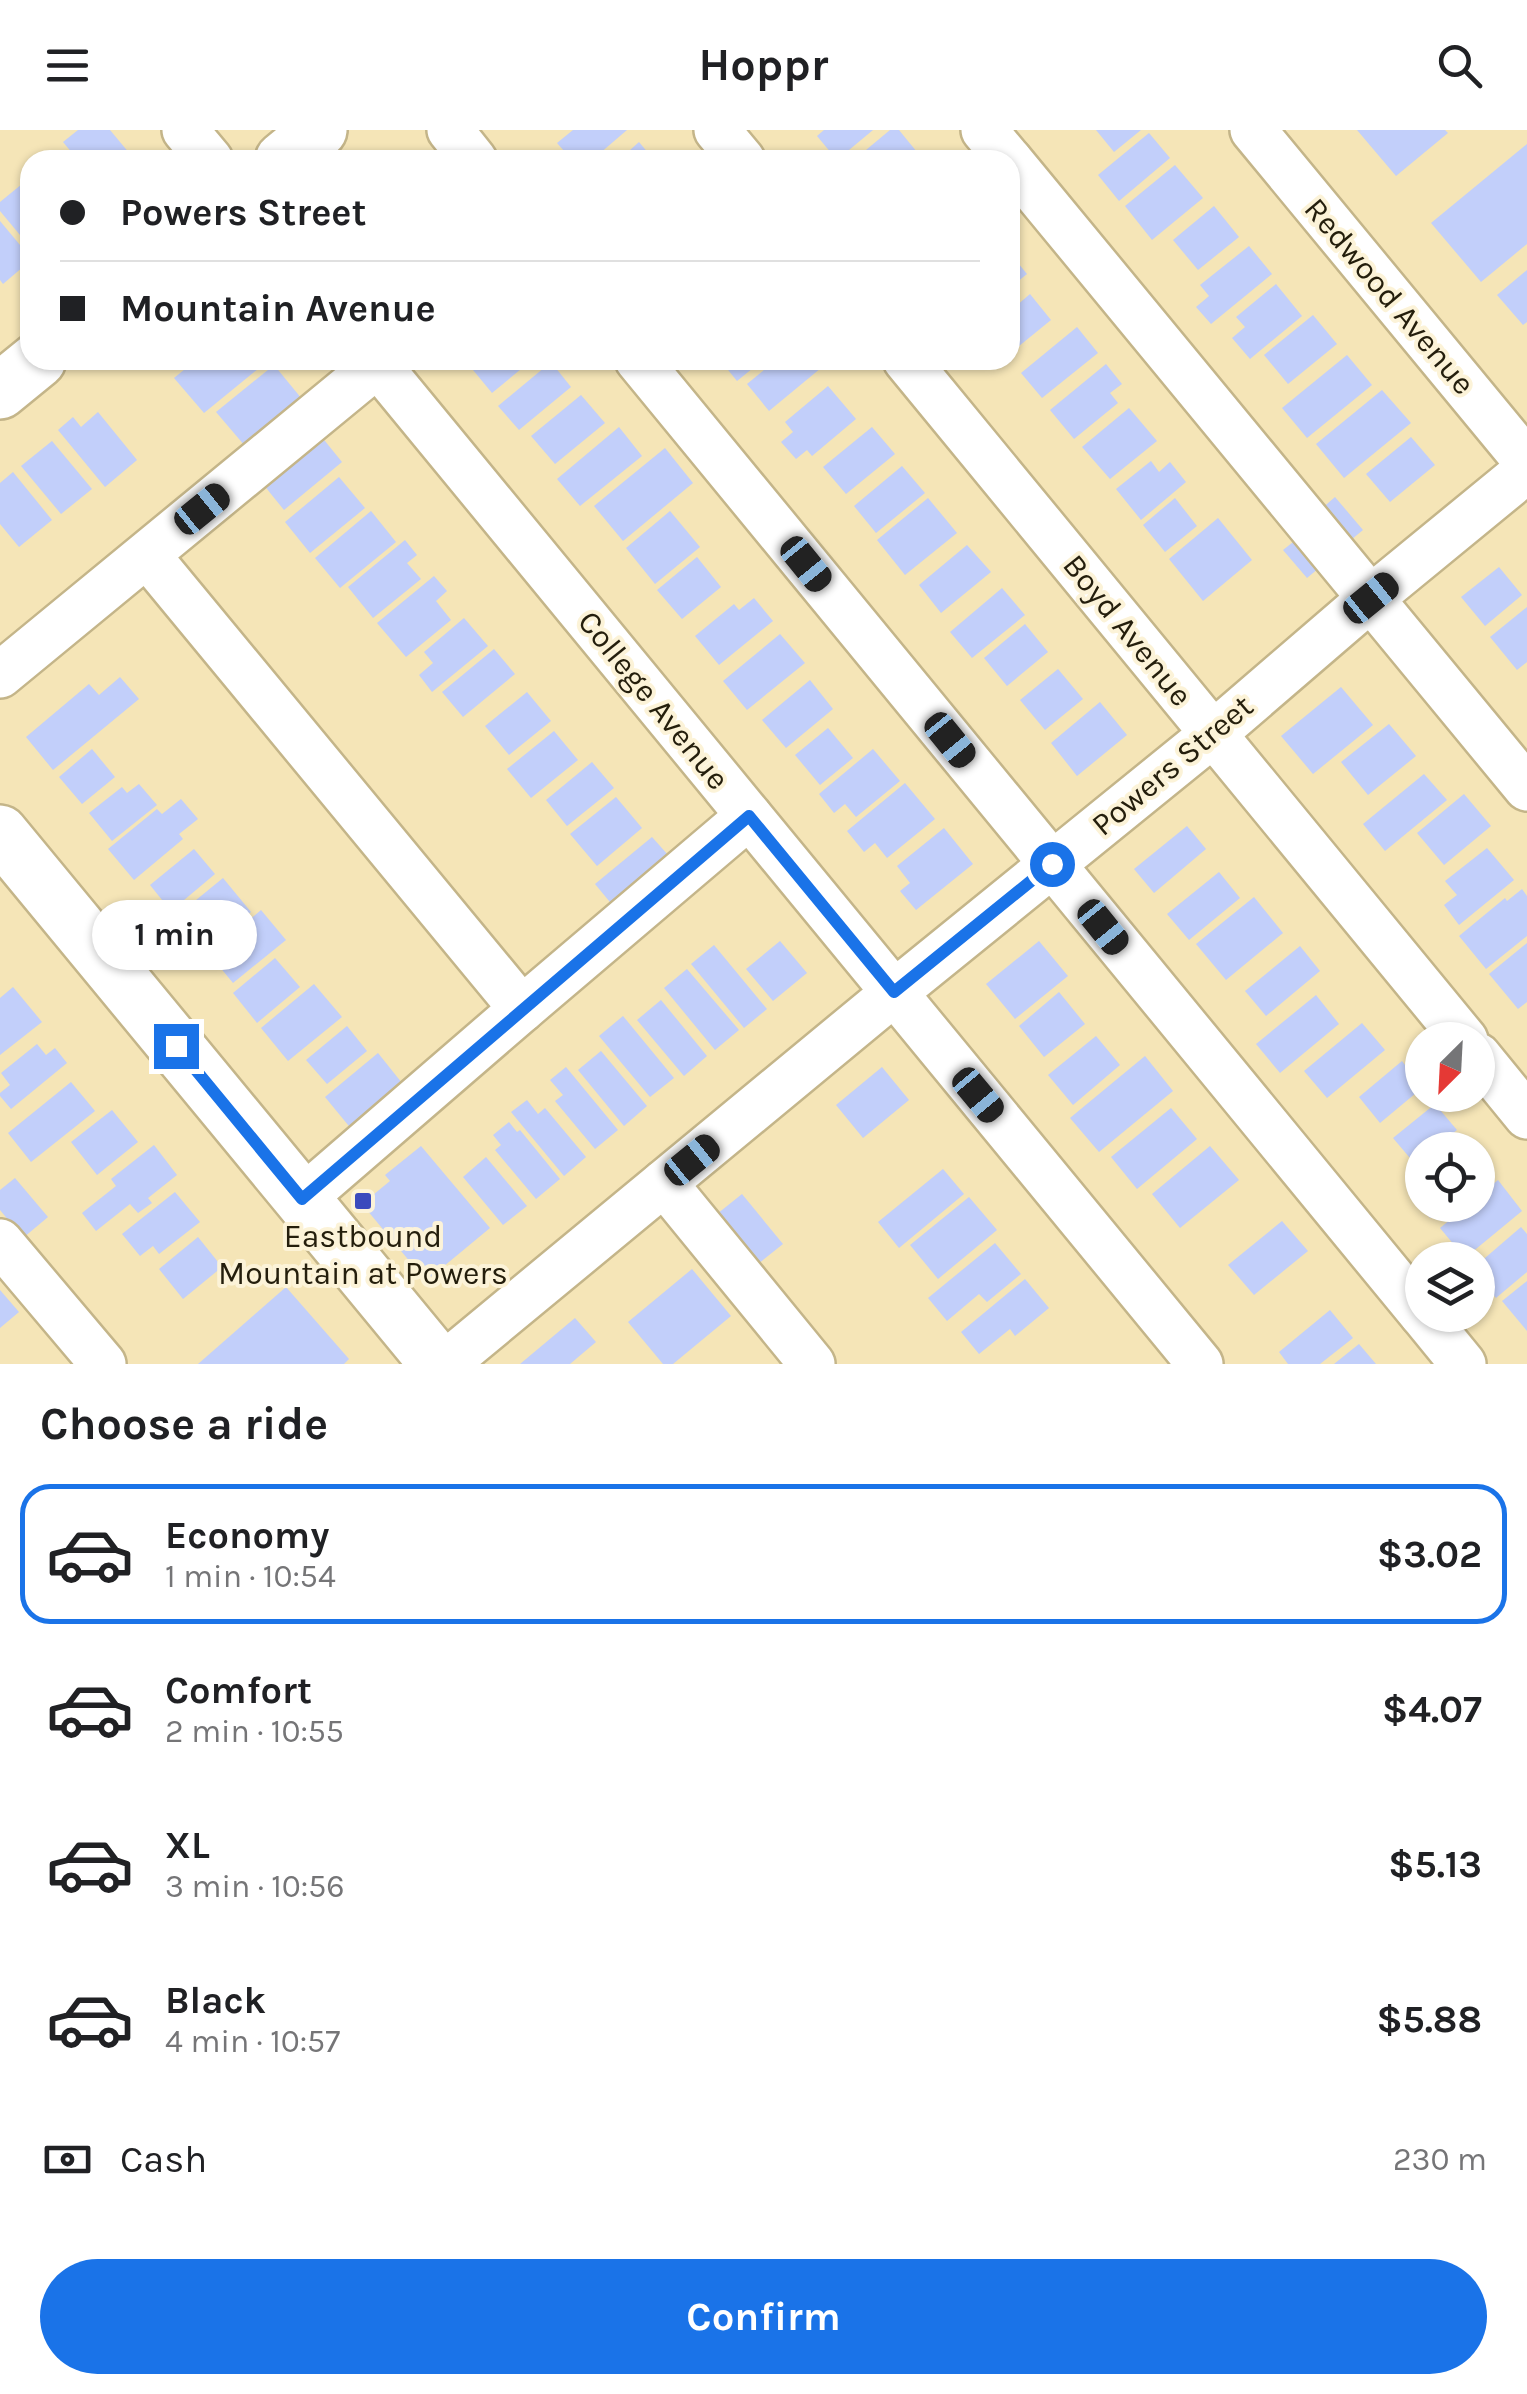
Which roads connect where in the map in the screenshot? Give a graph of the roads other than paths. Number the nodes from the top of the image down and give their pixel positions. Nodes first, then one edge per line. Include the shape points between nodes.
1 (185, 130) edge
2 (320, 130) edge
3 (450, 130) edge
4 (717, 130) edge
5 (984, 130) edge
6 (1254, 130) edge
7 (202, 150) edge
8 (296, 150) edge
9 (466, 150) edge
10 (734, 150) edge
11 (1001, 150) edge
12 (1020, 173) edge
13 (26, 370) edge
14 (366, 370) edge
15 (383, 370) edge
16 (646, 370) edge
17 (914, 370) edge
18 (0, 391) edge
19 (1527, 462) edge
20 (1527, 470) edge
21 (147, 554) junction
22 (1371, 598) junction
23 (0, 675) edge
24 (1213, 734) junction
25 (1527, 788) edge
26 (749, 816) junction
27 (0, 833) edge
28 (1052, 864) junction
29 (894, 992) junction
30 (522, 1009) junction
31 (1450, 1022) edge
32 (1495, 1077) edge
33 (1527, 1116) edge
34 (664, 1183) junction
35 (302, 1199) junction
36 (0, 1242) edge
37 (1405, 1293) edge
38 (1437, 1332) edge
39 (103, 1364) edge
40 (442, 1364) edge
41 (812, 1364) edge
42 (1200, 1364) edge
43 (1463, 1364) edge

1 - 7 street
2 - 8 main road
3 - 9 street
4 - 10 street
5 - 11 street
6 - 19 street, Redwood Avenue
12 - 22 street
13 - 18 main road
14 - 21 street
15 - 26 street, College Avenue
16 - 28 street
17 - 24 street, Boyd Avenue
20 - 22 street, Powers Street
21 - 23 street
21 - 30 street
22 - 24 street, Powers Street
22 - 25 street
24 - 28 street, Powers Street
24 - 31 street, Boyd Avenue
26 - 29 street, College Avenue
26 - 30 street
27 - 35 main road
28 - 29 street, Powers Street
28 - 37 street
29 - 34 street, Powers Street
29 - 42 street, College Avenue
30 - 35 street
32 - 33 street
34 - 40 street, Powers Street
34 - 41 street
35 - 40 main road
36 - 39 street
38 - 43 street

